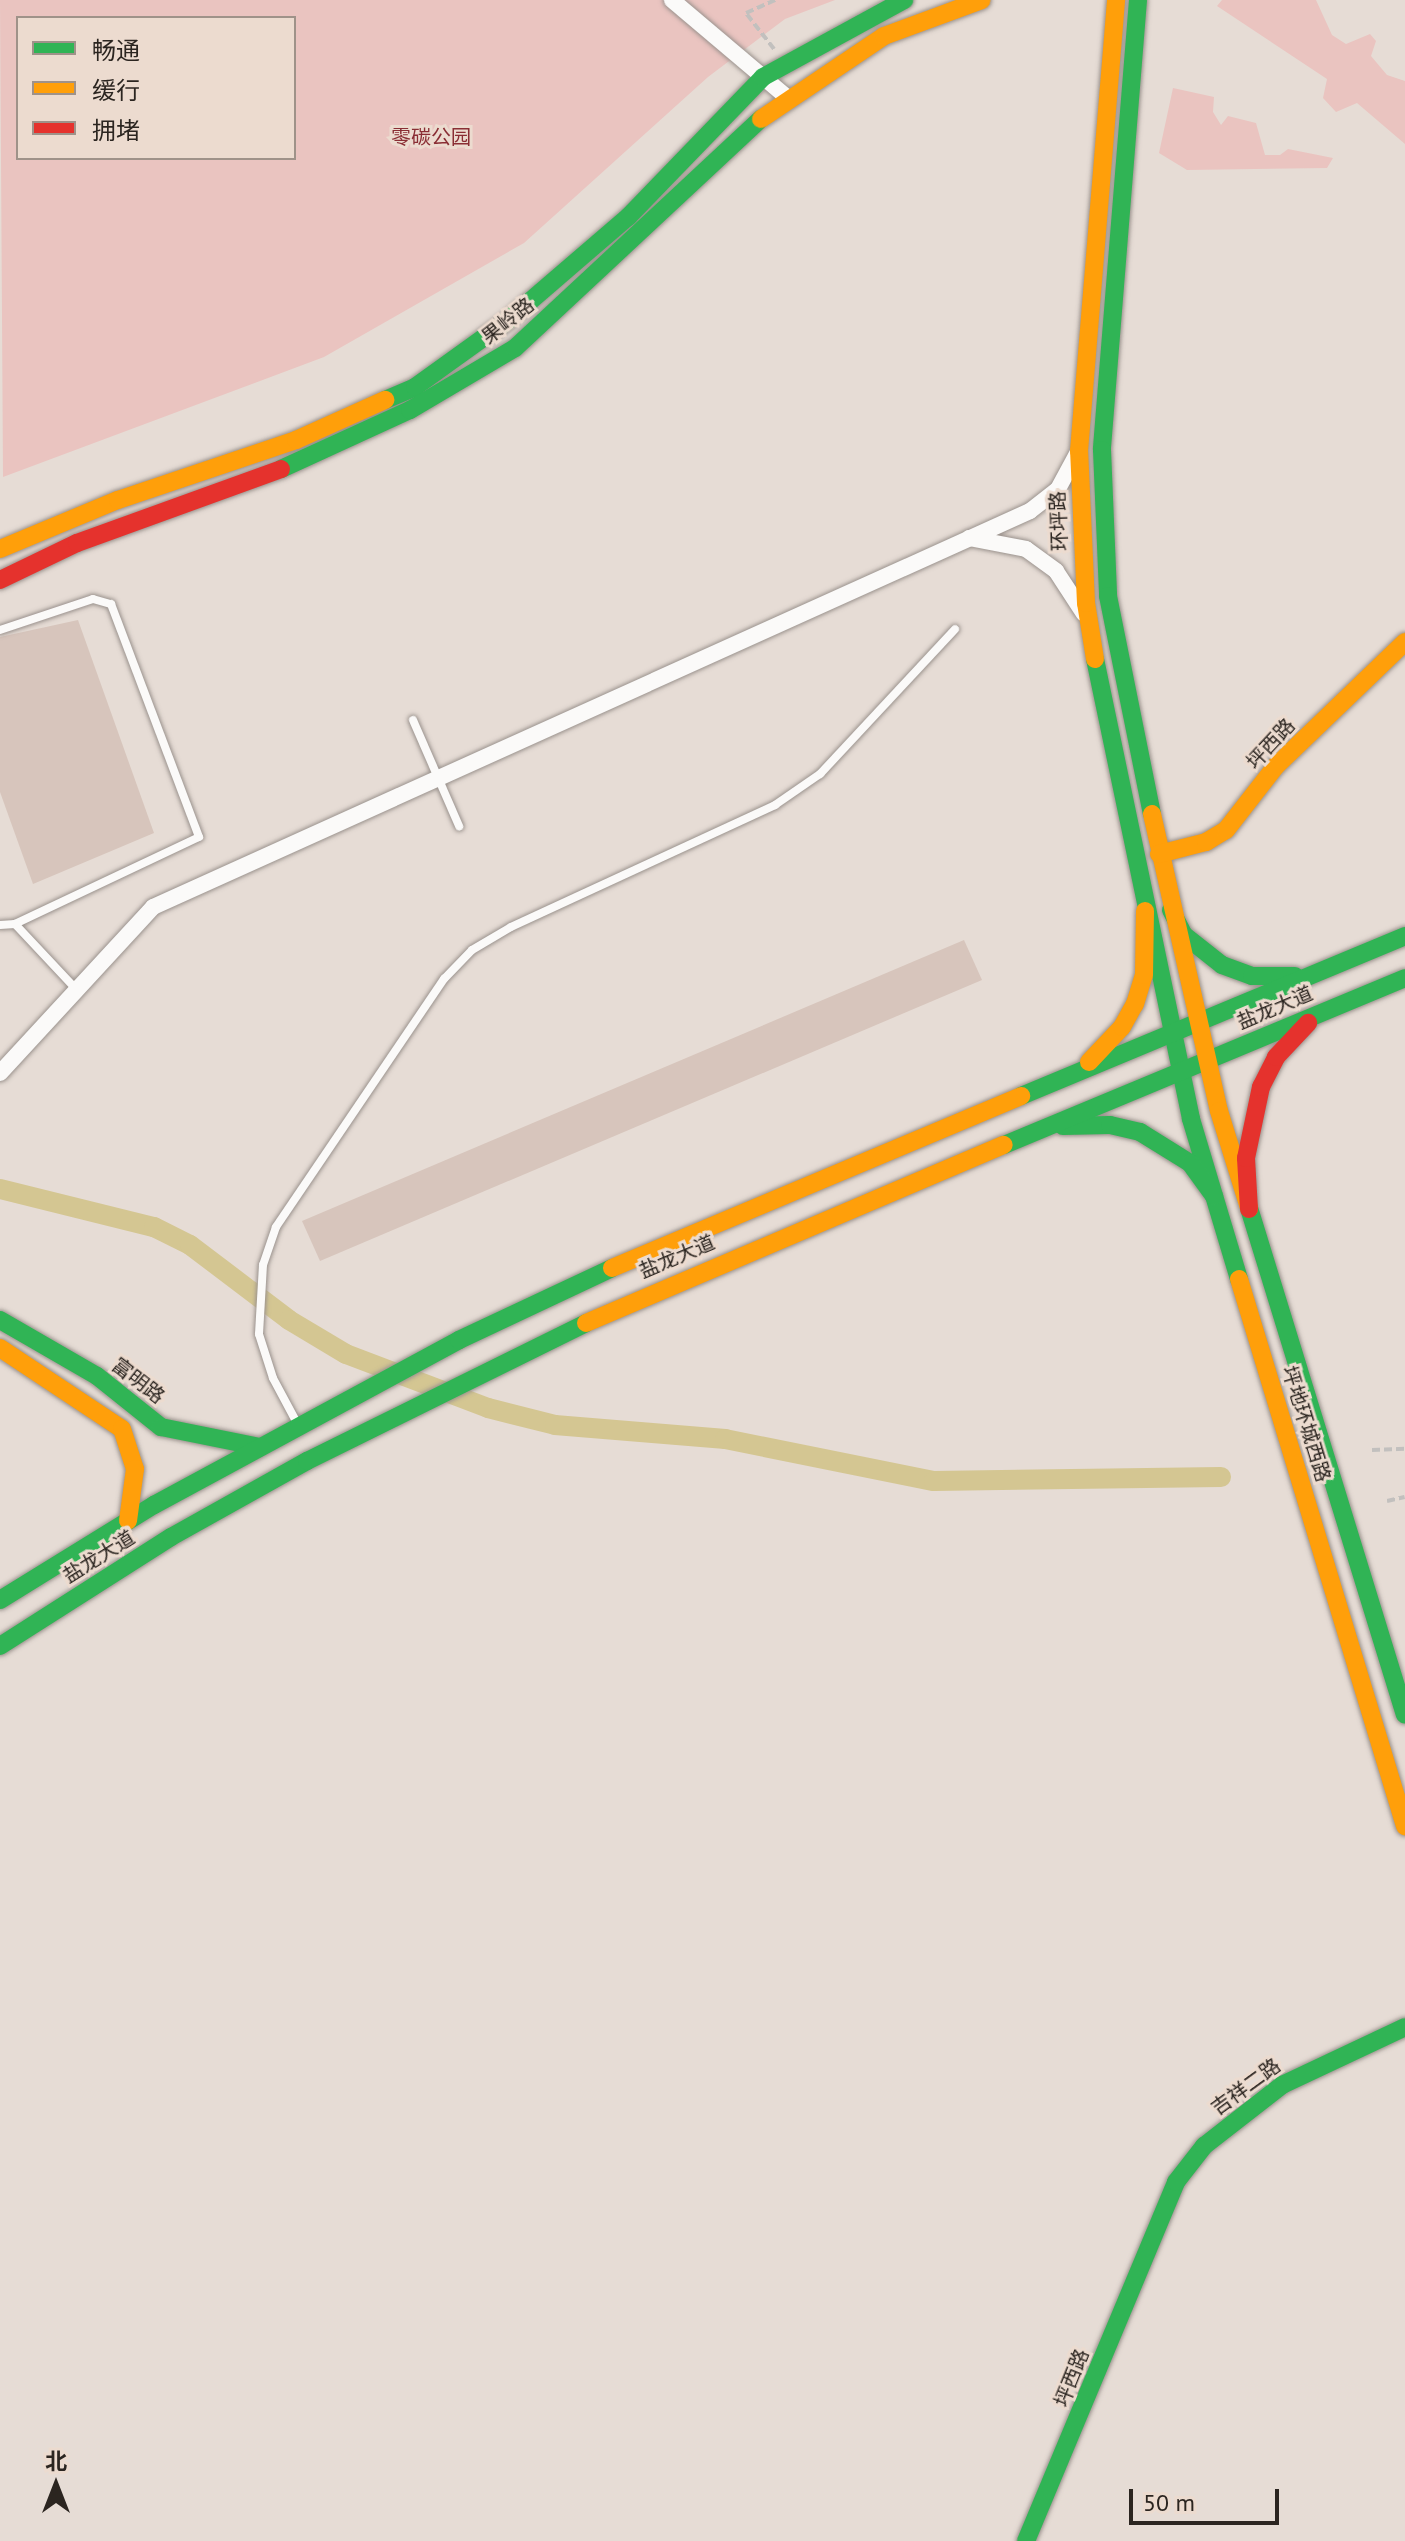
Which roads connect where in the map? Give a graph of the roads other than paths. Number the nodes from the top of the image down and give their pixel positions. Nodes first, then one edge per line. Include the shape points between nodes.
1 (672, 0) edge
2 (904, 0) edge
3 (982, 0) edge
4 (1116, 0) edge
5 (1138, 0) edge
6 (763, 77) junction
7 (788, 98) junction
8 (1079, 451) junction
9 (969, 538) junction
10 (0, 549) edge
11 (0, 580) edge
12 (1089, 623) junction
13 (955, 629) dead end
14 (0, 630) edge
15 (1405, 642) edge
16 (413, 720) dead end
17 (439, 777) junction
18 (459, 826) dead end
19 (1159, 854) junction
20 (1171, 910) junction
21 (1145, 911) junction
22 (15, 924) junction
23 (0, 925) edge
24 (1405, 936) edge
25 (1315, 974) junction
26 (1405, 978) edge
27 (75, 988) junction
28 (1322, 1012) junction
29 (1197, 1023) junction
30 (1171, 1034) junction
31 (1207, 1060) junction
32 (1180, 1072) junction
33 (0, 1073) edge
34 (1071, 1076) junction
35 (1040, 1130) junction
36 (1214, 1196) junction
37 (1249, 1209) junction
38 (0, 1320) edge
39 (0, 1348) edge
40 (298, 1426) junction
41 (260, 1447) junction
42 (128, 1521) junction
43 (0, 1600) edge
44 (0, 1646) edge
45 (1405, 1715) edge
46 (1405, 1826) edge
47 (1405, 2027) edge
48 (1155, 2230) joint
49 (1026, 2541) edge

1 - 6 street
2 - 6 main road, 果岭路
3 - 7 main road, 果岭路 via 884,36
4 - 8 main road, 环坪路
5 - 19 main road via 1107,369 1102,523 1122,684
6 - 7 street
6 - 10 main road, 果岭路 via 628,217 507,321 415,387 296,440 118,500
7 - 11 main road, 果岭路 via 515,348 410,410 313,457 77,543
8 - 9 street via 1058,489 1030,511
8 - 12 main road, 环坪路
9 - 12 street via 1026,549 1056,571
9 - 17 street
12 - 21 main road, 环坪路
13 - 40 lane via 820,774 775,805 511,927 472,950 444,979 276,1227 262,1281 260,1323 273,1378
14 - 22 lane via 93,599 111,604 199,837
15 - 19 main road, 坪西路 via 1276,766 1232,824 1206,842
16 - 17 lane
17 - 18 lane
17 - 27 street via 153,907
19 - 20 main road
20 - 25 main road via 1184,935 1222,965 1252,976
20 - 29 main road
21 - 30 main road, 环坪路
21 - 34 main road via 1144,975 1135,1004 1100,1054
22 - 23 lane
22 - 27 lane
24 - 25 main road, 盐龙大道
25 - 29 main road, 盐龙大道
26 - 28 main road, 盐龙大道
27 - 33 street
28 - 31 main road, 盐龙大道
28 - 37 main road via 1294,1034 1261,1087 1246,1158
29 - 30 main road, 盐龙大道
29 - 31 main road, 坪地环城西路
30 - 32 main road, 坪地环城西路
30 - 34 main road, 盐龙大道
31 - 32 main road, 盐龙大道
31 - 37 main road, 坪地环城西路
32 - 35 main road, 盐龙大道
32 - 36 main road, 坪地环城西路
34 - 40 main road, 盐龙大道 via 614,1267
35 - 36 main road via 1077,1124 1140,1132 1190,1163
35 - 44 main road, 盐龙大道 via 630,1301 535,1346 171,1537
36 - 46 main road, 坪地环城西路
37 - 45 main road, 坪地环城西路
38 - 41 main road, 富明路 via 97,1376 161,1427
39 - 42 main road via 122,1429 135,1469
40 - 41 main road, 盐龙大道
41 - 42 main road, 盐龙大道
42 - 43 main road, 盐龙大道
47 - 48 main road, 吉祥二路 via 1331,2058 1242,2114 1204,2146 1176,2182
48 - 49 main road, 坪西路

